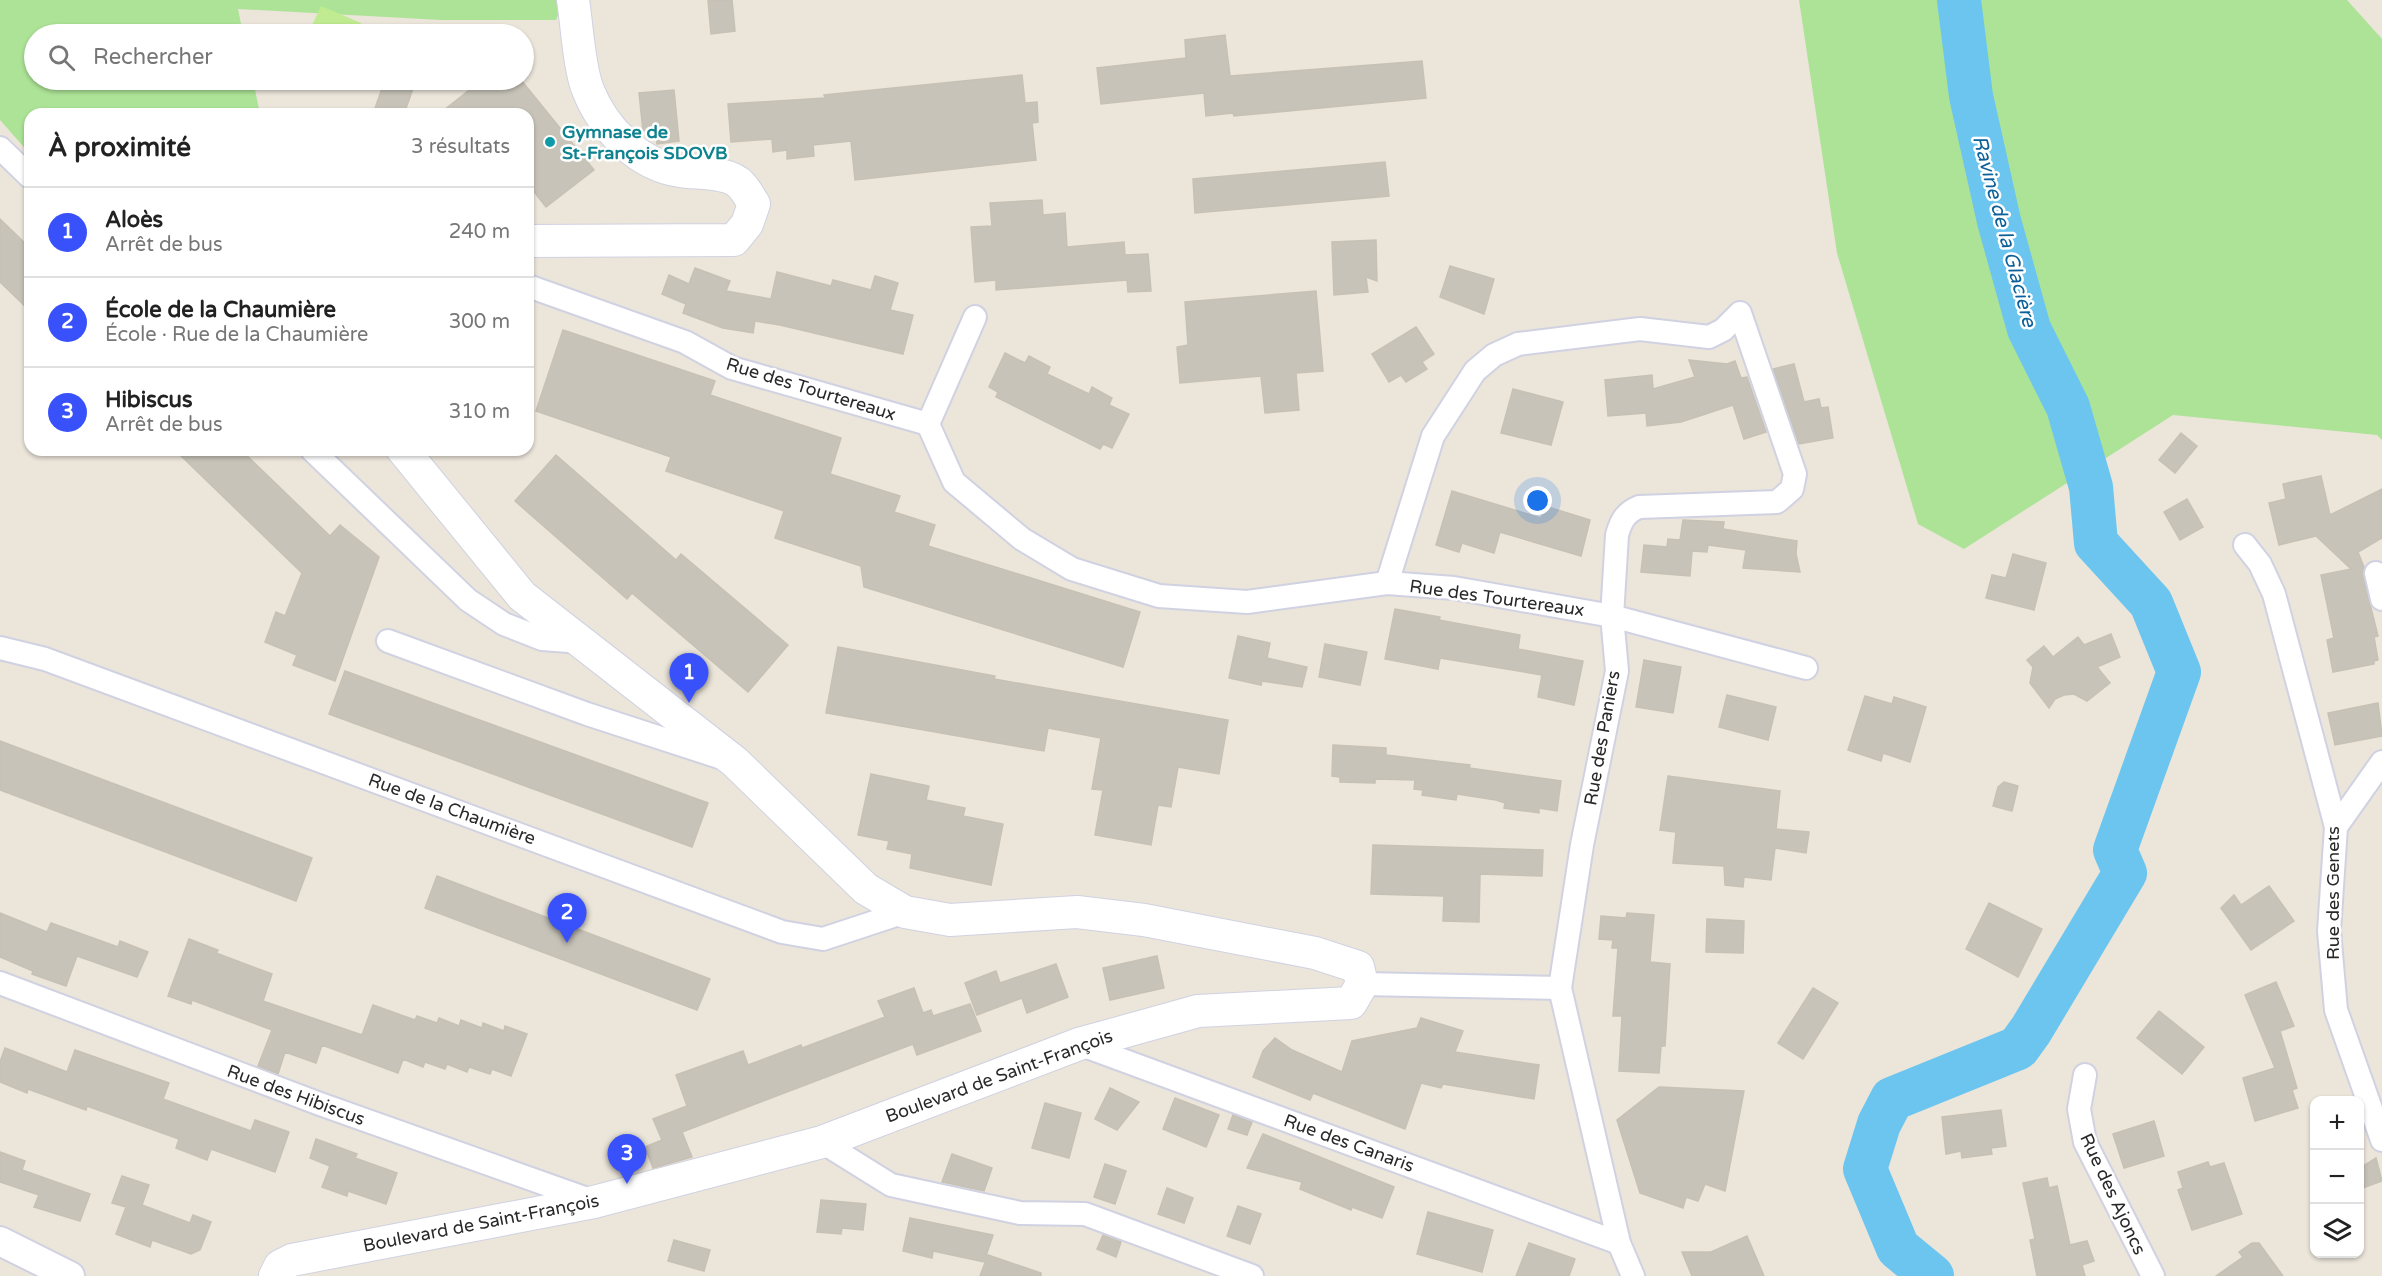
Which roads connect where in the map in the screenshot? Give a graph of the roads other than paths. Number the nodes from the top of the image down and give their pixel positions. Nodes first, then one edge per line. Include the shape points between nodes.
1 (573, 0) edge
2 (0, 148) edge
3 (24, 171) edge
4 (534, 242) edge
5 (534, 288) edge
6 (975, 317) dead end
7 (928, 424) junction
8 (318, 456) edge
9 (408, 456) edge
10 (2245, 545) dead end
11 (2376, 573) dead end
12 (1387, 583) junction
13 (2382, 599) edge
14 (1612, 616) junction
15 (388, 641) dead end
16 (582, 642) junction
17 (0, 648) edge
18 (1806, 668) dead end
19 (735, 762) junction
20 (2382, 762) edge
21 (2336, 826) junction
22 (905, 912) junction
23 (0, 983) edge
24 (1362, 984) junction
25 (1560, 988) junction
26 (1079, 1044) junction
27 (2085, 1075) dead end
28 (2382, 1140) edge
29 (822, 1142) junction
30 (594, 1202) junction
31 (0, 1241) edge
32 (1619, 1243) junction
33 (70, 1276) edge
34 (275, 1276) edge
35 (1252, 1276) edge
36 (1633, 1276) edge
37 (2153, 1276) edge

1 - 4 main road via 587,89 604,121 645,160 676,171 723,176 740,183 754,204 747,225 734,240
2 - 3 street
5 - 7 street, Rue des Tourtereaux via 685,342 732,368
6 - 7 street
7 - 12 street, Rue des Tourtereaux via 954,482 1022,539 1072,569 1159,596 1247,602
8 - 16 street via 468,600 504,624 542,639
9 - 16 main road via 522,596
10 - 21 street, Rue des Genets via 2274,594
11 - 13 street
12 - 14 street, Rue des Tourtereaux via 1454,588
12 - 14 street, Rue des Paniers via 1433,436 1474,371 1494,355 1518,344 1640,329 1709,337 1723,330 1740,313 1795,474 1792,489 1777,502 1639,507 1628,512 1617,536
14 - 18 street, Rue des Tourtereaux
14 - 25 street, Rue des Paniers via 1617,671 1582,844
15 - 19 street via 587,714
16 - 19 main road
17 - 22 street, Rue de la Chaumière via 45,658 782,932 823,939
19 - 22 main road via 866,889
20 - 21 street
21 - 28 street, Rue des Genets via 2329,931 2336,1010
22 - 24 main road via 950,920 1077,912 1144,920 1315,953 1358,967
23 - 30 street, Rue des Hibiscus
24 - 25 street
24 - 26 main road, Boulevard de Saint-François via 1351,1003 1198,1011
25 - 32 street, Rue des Paniers
26 - 29 main road, Boulevard de Saint-François
26 - 32 street, Rue des Canaris
27 - 37 street, Rue des Ajoncs via 2079,1109 2085,1142
29 - 30 main road, Boulevard de Saint-François
29 - 35 street via 891,1185 1020,1213 1085,1214
30 - 34 main road, Boulevard de Saint-François via 292,1260 280,1266
31 - 33 street
32 - 36 street, Rue des Paniers

